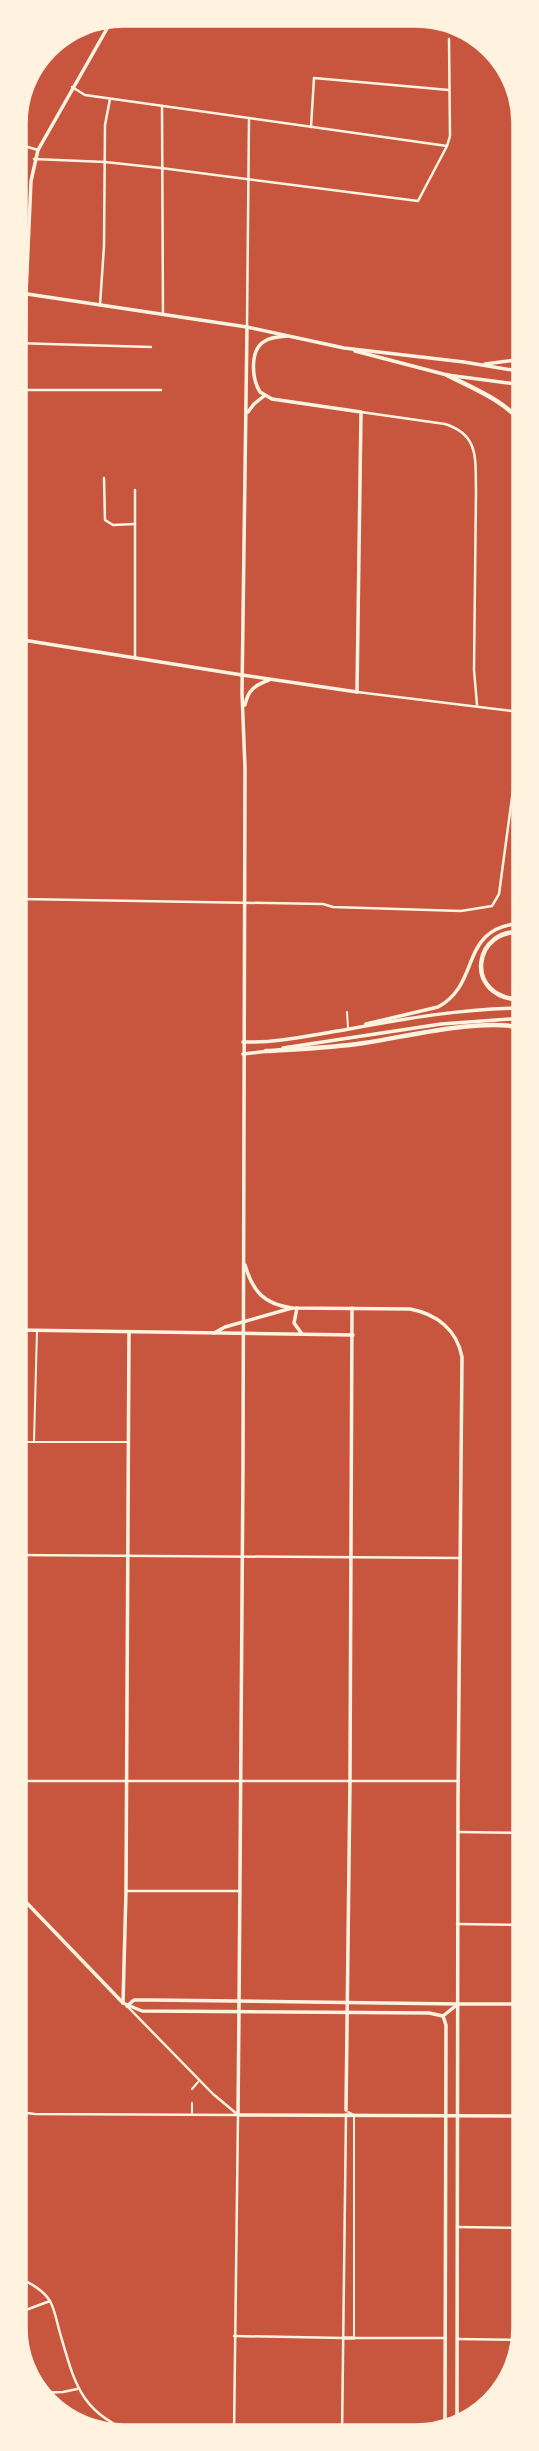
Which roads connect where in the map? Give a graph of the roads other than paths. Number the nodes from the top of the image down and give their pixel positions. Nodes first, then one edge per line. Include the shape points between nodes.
1 (107, 28) edge
2 (449, 39) dead end
3 (72, 87) junction
4 (451, 90) junction
5 (110, 99) junction
6 (162, 106) junction
7 (249, 118) junction
8 (311, 127) junction
9 (26, 146) edge
10 (447, 146) junction
11 (38, 150) junction
12 (34, 159) junction
13 (105, 162) junction
14 (161, 168) junction
15 (248, 178) junction
16 (26, 294) junction
17 (100, 305) junction
18 (163, 315) junction
19 (247, 327) junction
20 (287, 335) junction
21 (26, 344) junction
22 (150, 348) dead end
23 (344, 348) junction
24 (513, 361) edge
25 (482, 365) junction
26 (513, 370) edge
27 (447, 375) junction
28 (513, 384) edge
29 (26, 390) joint
30 (161, 390) dead end
31 (264, 396) junction
32 (360, 412) junction
33 (247, 414) junction
34 (513, 415) edge
35 (104, 478) dead end
36 (135, 490) dead end
37 (135, 524) junction
38 (26, 640) edge
39 (135, 658) junction
40 (242, 676) junction
41 (271, 680) junction
42 (358, 692) junction
43 (477, 705) junction
44 (513, 711) edge
45 (243, 713) junction
46 (513, 790) edge
47 (26, 899) edge
48 (244, 903) junction
49 (513, 924) edge
50 (513, 933) edge
51 (513, 999) edge
52 (513, 1008) edge
53 (347, 1012) dead end
54 (513, 1018) edge
55 (513, 1026) edge
56 (348, 1029) junction
57 (243, 1042) junction
58 (267, 1051) junction
59 (243, 1054) junction
60 (243, 1256) junction
61 (295, 1308) junction
62 (352, 1308) junction
63 (243, 1322) junction
64 (26, 1330) edge
65 (37, 1331) junction
66 (129, 1332) junction
67 (214, 1334) junction
68 (243, 1334) junction
69 (302, 1334) junction
70 (353, 1335) junction
71 (26, 1442) edge
72 (34, 1442) junction
73 (129, 1442) junction
74 (26, 1555) edge
75 (127, 1555) junction
76 (241, 1556) junction
77 (351, 1557) junction
78 (462, 1558) junction
79 (350, 1780) junction
80 (26, 1781) edge
81 (126, 1781) junction
82 (239, 1781) junction
83 (458, 1781) junction
84 (458, 1832) junction
85 (513, 1833) edge
86 (126, 1891) junction
87 (238, 1891) junction
88 (26, 1902) edge
89 (457, 1924) junction
90 (513, 1926) edge
91 (239, 2002) junction
92 (348, 2003) junction
93 (125, 2004) junction
94 (458, 2004) junction
95 (513, 2004) edge
96 (239, 2011) junction
97 (348, 2013) junction
98 (443, 2016) junction
99 (200, 2080) junction
100 (192, 2089) dead end
101 (192, 2103) dead end
102 (26, 2112) edge
103 (346, 2113) junction
104 (192, 2115) junction
105 (238, 2115) junction
106 (354, 2116) junction
107 (446, 2116) junction
108 (458, 2116) junction
109 (513, 2116) edge
110 (457, 2227) junction
111 (513, 2228) edge
112 (26, 2282) edge
113 (50, 2301) junction
114 (26, 2310) edge
115 (234, 2336) junction
116 (343, 2338) junction
117 (354, 2338) junction
118 (446, 2338) junction
119 (457, 2339) junction
120 (512, 2340) edge
121 (77, 2389) junction
122 (51, 2392) edge
123 (457, 2415) edge
124 (445, 2420) edge
125 (115, 2424) edge
126 (234, 2425) edge
127 (342, 2425) edge

1 - 3 main road
2 - 4 street
3 - 5 street via 85,95
3 - 11 main road
4 - 8 street via 314,78
4 - 10 street
5 - 6 street
5 - 13 street
6 - 7 street
6 - 14 street
7 - 8 street
7 - 15 street
8 - 10 street
9 - 11 street
10 - 15 street via 418,201
11 - 12 main road
12 - 13 street
12 - 16 main road
13 - 14 street
13 - 17 street
14 - 15 street
14 - 18 street
15 - 19 street
16 - 17 main road
16 - 21 main road
17 - 18 main road
18 - 19 main road
19 - 20 main road
19 - 33 main road
20 - 23 main road
20 - 31 main road via 261,344 254,360 257,388
21 - 22 street
21 - 29 main road
23 - 25 main road
23 - 27 main road
24 - 25 main road
25 - 26 main road
27 - 28 main road
27 - 34 highway via 490,396
29 - 30 street
31 - 32 main road
31 - 33 main road
32 - 42 main road
32 - 43 street via 445,424 471,441 476,490
33 - 40 main road
35 - 37 street via 105,520 114,525
36 - 37 street
37 - 39 street
38 - 39 main road
39 - 40 main road
40 - 41 main road
40 - 45 main road
41 - 42 main road
41 - 45 main road via 250,691
42 - 43 street
43 - 44 street
45 - 48 main road
46 - 48 street via 499,894 492,906 461,911
47 - 48 street
48 - 57 main road
49 - 56 main road via 490,931 476,949 460,988 447,1002
50 - 51 highway via 499,936 485,950 482,962 483,979 490,990
52 - 56 main road
53 - 56 lane
54 - 58 main road via 441,1024
55 - 58 highway
56 - 57 main road
57 - 59 main road
58 - 59 main road
59 - 60 main road
60 - 61 main road via 259,1296 274,1305
60 - 63 main road
61 - 62 main road
61 - 63 main road
61 - 69 main road via 294,1323
62 - 70 main road
62 - 78 main road via 415,1310 443,1322 460,1346
63 - 67 main road
63 - 68 main road
64 - 65 main road
65 - 66 main road
65 - 72 lane
66 - 67 main road
66 - 73 main road
67 - 68 main road
68 - 69 main road
68 - 76 main road
69 - 70 main road
70 - 77 main road
71 - 72 lane
72 - 73 lane
73 - 75 main road
74 - 75 street
75 - 76 street
75 - 81 main road
76 - 77 street
76 - 82 main road
77 - 78 street
77 - 79 main road
78 - 83 main road
79 - 82 street
79 - 83 street
79 - 92 main road
80 - 81 street
81 - 82 street
81 - 86 main road
82 - 87 main road
83 - 84 main road
84 - 85 street
84 - 89 main road
86 - 87 street
86 - 93 main road
87 - 91 main road
88 - 93 main road
89 - 90 street
89 - 94 main road
91 - 92 main road
91 - 93 main road via 134,2000
91 - 96 main road
92 - 94 main road
92 - 97 main road
93 - 96 main road via 154,2012
93 - 99 street
94 - 95 main road
94 - 98 main road
94 - 108 main road
96 - 97 main road
96 - 105 main road
97 - 98 main road
97 - 103 main road
98 - 107 main road
99 - 100 lane
99 - 105 street
101 - 104 lane
102 - 104 street
103 - 105 main road
103 - 106 main road
103 - 116 street
104 - 105 street
105 - 115 street
106 - 107 main road
106 - 117 lane
107 - 108 main road
107 - 118 main road
108 - 109 main road
108 - 110 main road
110 - 111 street
110 - 119 main road
112 - 113 street
113 - 114 street
113 - 121 street
115 - 116 street
115 - 126 street
116 - 117 main road
116 - 127 street
117 - 118 street
118 - 119 main road
118 - 124 main road
119 - 120 street
119 - 123 main road
121 - 122 street
121 - 125 street

